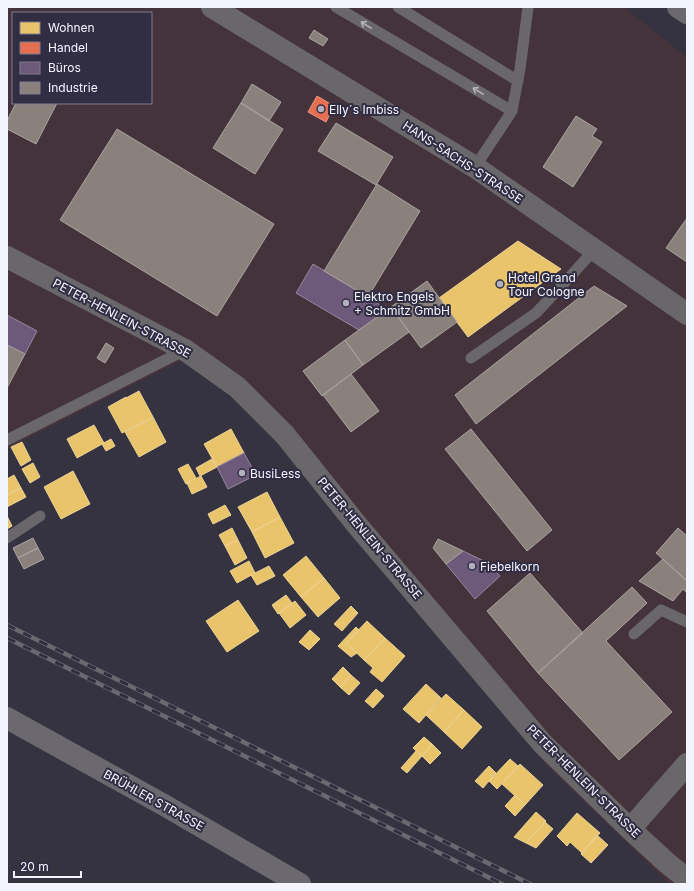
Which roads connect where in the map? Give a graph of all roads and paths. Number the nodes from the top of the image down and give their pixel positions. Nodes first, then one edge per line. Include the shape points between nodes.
1 (212, 7) edge
2 (336, 7) edge
3 (398, 7) edge
4 (528, 7) edge
5 (678, 7) edge
6 (687, 13) edge
7 (518, 81) junction
8 (512, 111) junction
9 (476, 167) junction
10 (594, 250) junction
11 (7, 257) edge
12 (687, 314) edge
13 (184, 350) junction
14 (471, 358) dead end
15 (7, 440) edge
16 (40, 516) dead end
17 (7, 538) edge
18 (687, 622) edge
19 (634, 634) dead end
20 (7, 718) edge
21 (687, 764) edge
22 (630, 829) junction
23 (687, 879) edge
24 (300, 884) edge

1 - 9 street, HANS-SACHS-STRASSE
8 -> 2 lane
3 - 7 lane
4 - 7 lane
5 - 6 main road
7 - 8 lane
8 - 9 lane
9 - 10 street, HANS-SACHS-STRASSE
10 - 12 street, HANS-SACHS-STRASSE
10 - 14 lane via 536,313
11 - 13 street, PETER-HENLEIN-STRASSE
13 - 15 lane
13 - 22 street, PETER-HENLEIN-STRASSE via 237,387 285,435 357,525 542,743
16 - 17 lane
18 - 19 lane via 661,610
20 - 24 main road, BRÜHLER STRASSE
21 - 22 street
22 - 23 street, PETER-HENLEIN-STRASSE

